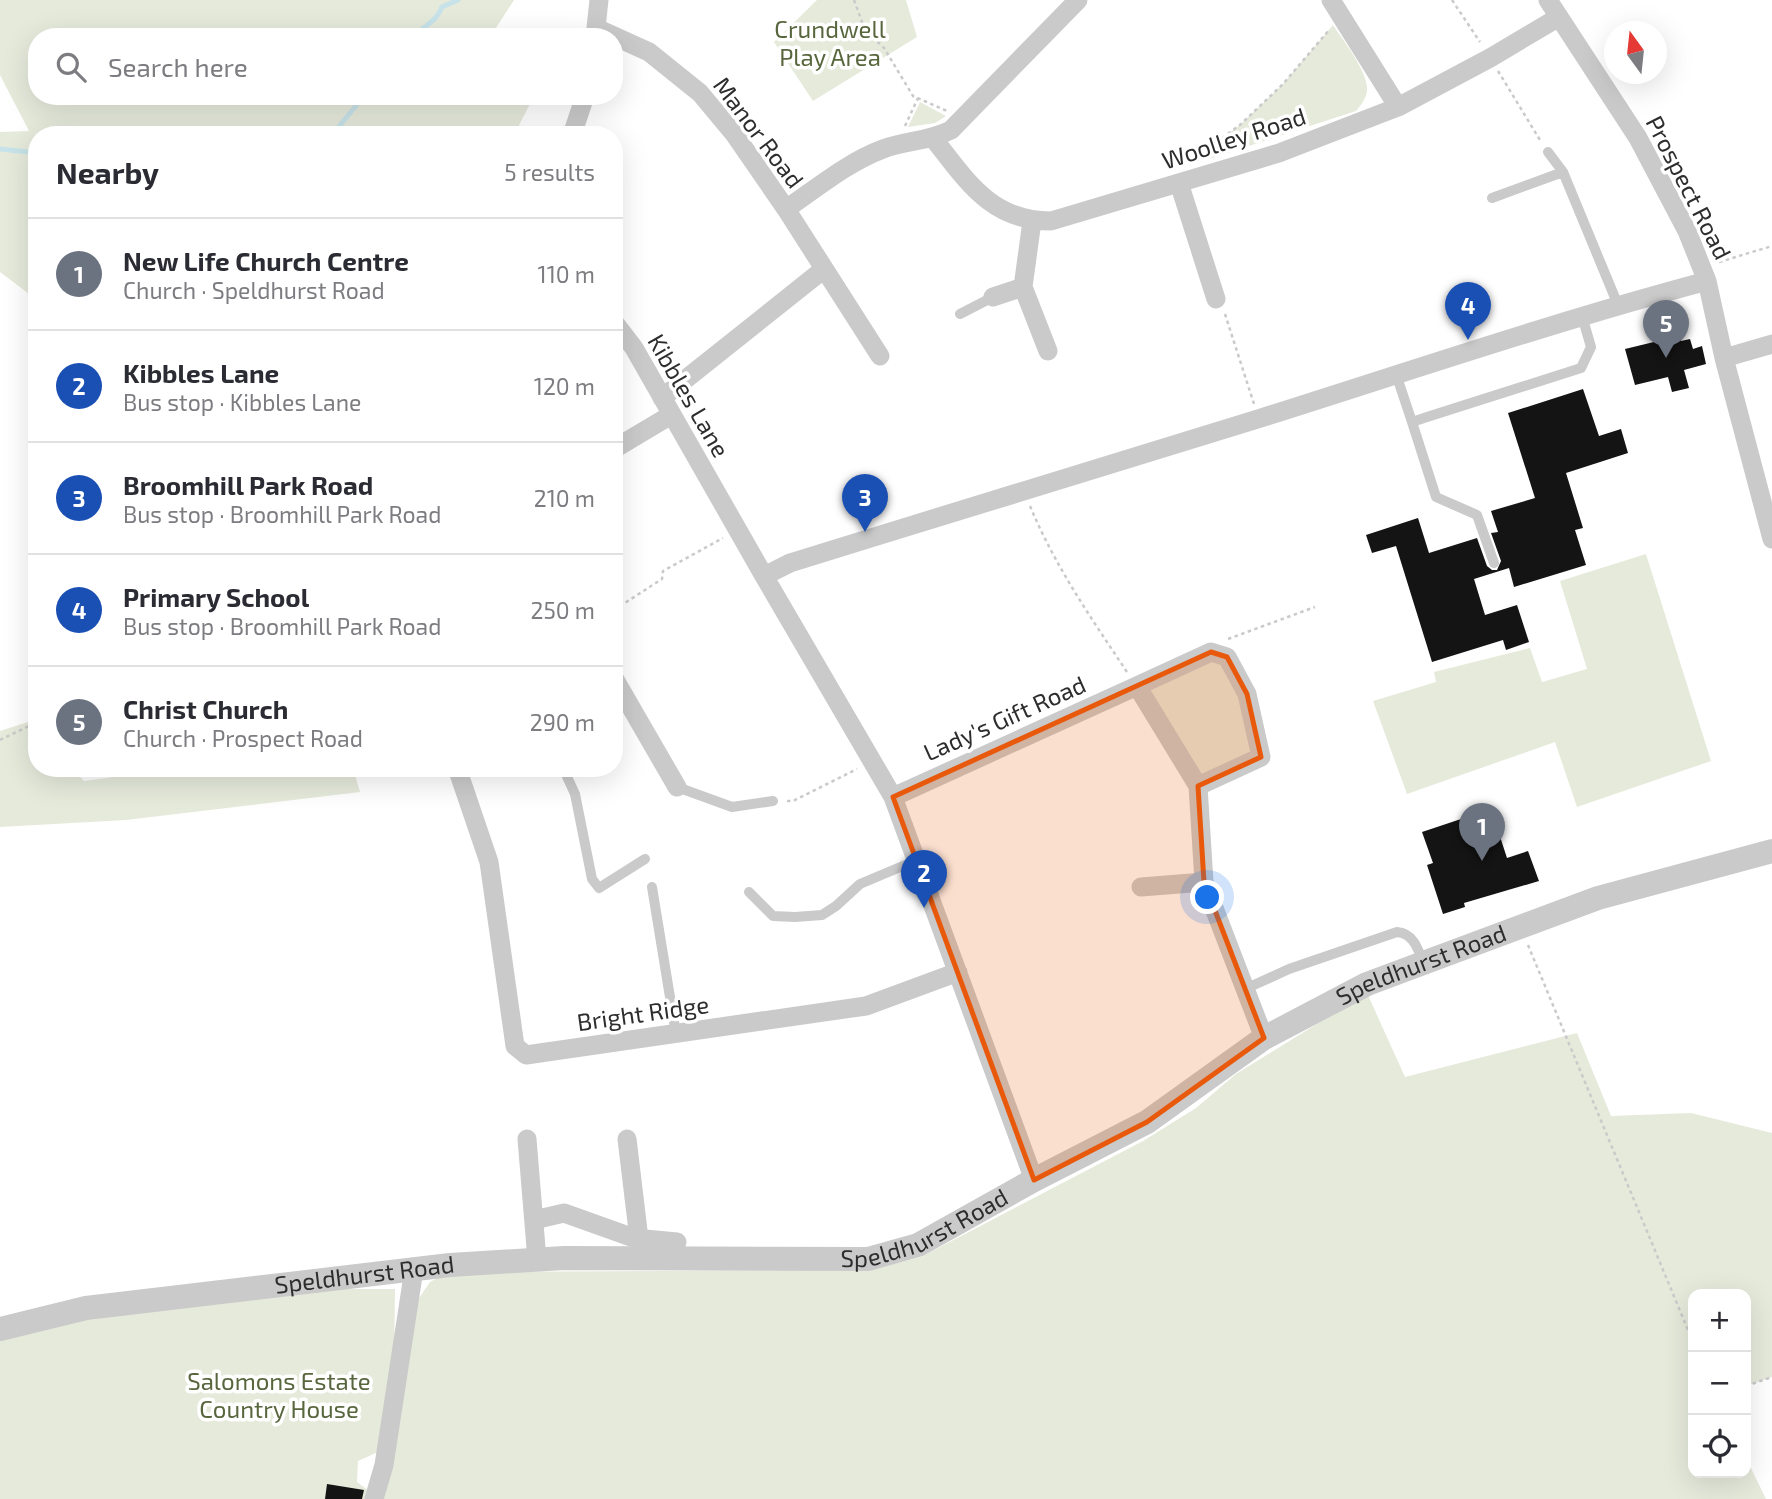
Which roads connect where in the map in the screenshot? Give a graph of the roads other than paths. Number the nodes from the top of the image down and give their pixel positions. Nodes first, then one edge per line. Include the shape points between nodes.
1 (599, 0) edge
2 (1078, 0) edge
3 (1548, 0) edge
4 (1336, 8) edge
5 (1559, 17) junction
6 (596, 28) edge
7 (623, 42) edge
8 (582, 105) edge
9 (1398, 107) junction
10 (575, 126) edge
11 (933, 138) junction
12 (1548, 152) road end
13 (1563, 172) junction
14 (1179, 183) junction
15 (1492, 198) dead end
16 (786, 209) junction
17 (1032, 221) junction
18 (824, 269) junction
19 (1705, 274) junction
20 (1023, 287) junction
21 (993, 297) joint
22 (1216, 299) road end
23 (1618, 304) junction
24 (960, 314) dead end
25 (1582, 315) junction
26 (623, 334) edge
27 (1772, 344) edge
28 (1048, 351) dead end
29 (880, 356) dead end
30 (1724, 358) junction
31 (1396, 374) junction
32 (667, 407) junction
33 (1412, 422) junction
34 (623, 442) edge
35 (1772, 539) edge
36 (1494, 563) dead end
37 (764, 576) junction
38 (1137, 686) junction
39 (623, 694) edge
40 (460, 777) edge
41 (567, 777) edge
42 (1198, 786) junction
43 (677, 787) joint
44 (893, 797) junction
45 (773, 801) road end
46 (1772, 851) edge
47 (645, 859) dead end
48 (917, 860) junction
49 (1204, 881) junction
50 (652, 887) dead end
51 (1141, 887) dead end
52 (749, 892) dead end
53 (1423, 963) junction
54 (958, 972) junction
55 (1245, 989) junction
56 (676, 1034) junction
57 (1264, 1038) junction
58 (527, 1139) dead end
59 (626, 1139) dead end
60 (1034, 1180) junction
61 (534, 1220) junction
62 (639, 1239) junction
63 (677, 1242) dead end
64 (537, 1260) junction
65 (414, 1269) junction
66 (0, 1329) edge
67 (374, 1499) edge

1 - 6 street
2 - 11 street via 962,121
3 - 5 street, Prospect Road
4 - 9 street
5 - 9 street, Woolley Road
5 - 19 street, Prospect Road via 1638,138
7 - 16 street, Manor Road via 649,52 699,93 735,135
8 - 10 street
9 - 14 street, Woolley Road via 1279,153
11 - 16 street via 862,157
11 - 17 street, Woolley Road via 969,184 996,208
12 - 13 lane
13 - 15 lane
13 - 23 lane
14 - 17 street, Woolley Road via 1051,221
14 - 22 street
16 - 18 street, Manor Road
17 - 20 street
18 - 29 street, Manor Road
18 - 32 street
19 - 23 street
19 - 30 street, Prospect Road
20 - 21 street
20 - 28 street
21 - 24 lane
23 - 25 street
25 - 31 street
25 - 33 lane via 1591,347 1581,368
26 - 32 street, Kibbles Lane
27 - 30 street
30 - 35 street, Prospect Road
31 - 33 lane
31 - 37 street via 790,563
32 - 34 street
32 - 37 street, Kibbles Lane
33 - 36 lane via 1436,497 1477,515
37 - 44 street, Kibbles Lane
38 - 42 street
38 - 42 street, Lady's Gift Road via 1211,652 1227,657 1247,694 1261,757
38 - 44 street, Lady's Gift Road
39 - 43 street
40 - 56 street, Bright Ridge via 489,862 515,1046 526,1055
41 - 47 lane via 575,794 592,879 599,888
42 - 49 street
43 - 45 lane via 732,807
44 - 48 street, Kibbles Lane
46 - 53 street, Speldhurst Road via 1598,898
48 - 52 lane via 860,884 821,915 773,916
48 - 54 street, Kibbles Lane
49 - 51 street
49 - 55 street
50 - 56 lane
53 - 55 lane via 1412,939 1397,932
53 - 57 street, Speldhurst Road via 1367,984
54 - 56 street, Bright Ridge via 866,1006
54 - 60 street, Kibbles Lane
55 - 57 street
57 - 60 street, Speldhurst Road via 1147,1122
58 - 61 street
59 - 62 street
60 - 64 street, Speldhurst Road via 918,1245 868,1259
61 - 62 street via 564,1213
61 - 64 street
62 - 63 street
64 - 65 street, Speldhurst Road
65 - 66 street, Speldhurst Road via 86,1307
65 - 67 street via 384,1465

